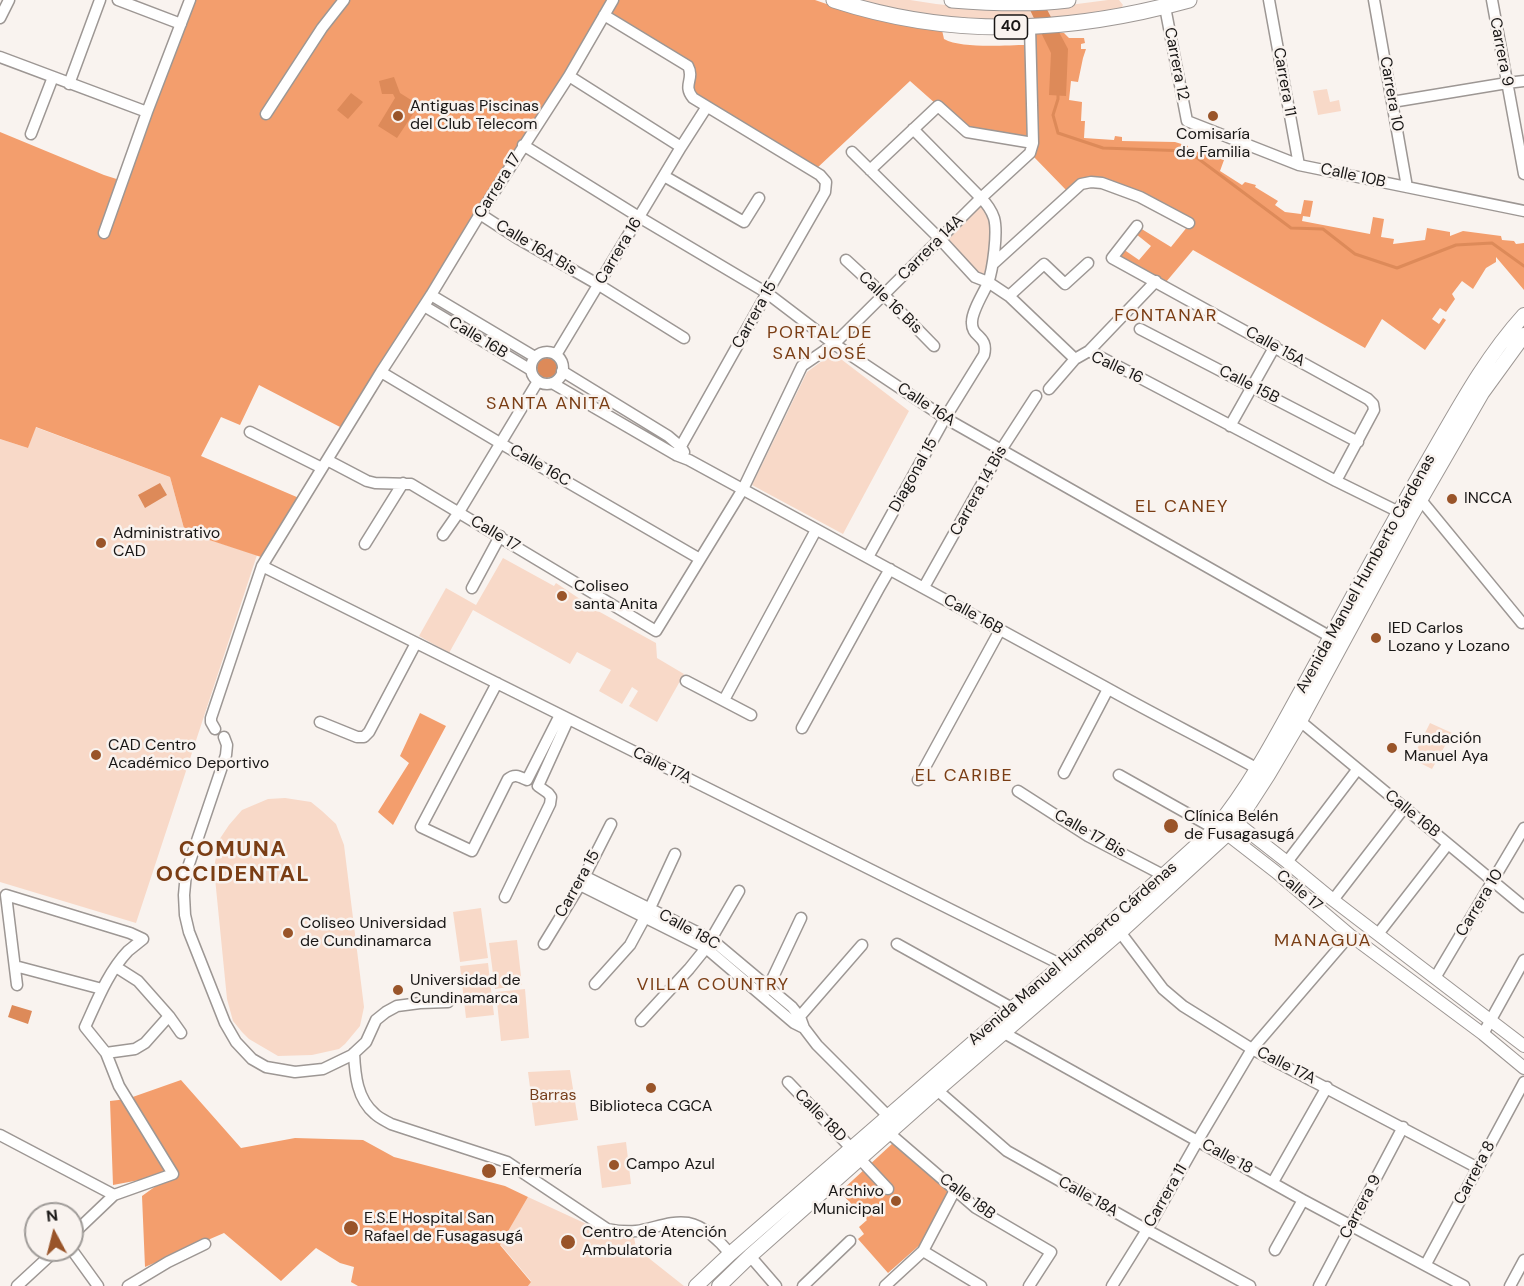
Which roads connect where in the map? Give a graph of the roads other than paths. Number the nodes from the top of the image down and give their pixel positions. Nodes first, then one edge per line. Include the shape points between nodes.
1 (9, 0) edge
2 (100, 0) edge
3 (118, 0) edge
4 (190, 0) edge
5 (344, 0) edge
6 (613, 0) edge
7 (952, 0) edge
8 (1063, 0) edge
9 (1189, 0) edge
10 (1269, 0) edge
11 (1374, 0) edge
12 (1492, 0) edge
13 (839, 1) edge
14 (1165, 7) junction
15 (1128, 8) edge
16 (604, 15) junction
17 (0, 18) edge
18 (181, 24) junction
19 (1030, 27) junction
20 (1, 60) edge
21 (569, 76) junction
22 (53, 77) junction
23 (1524, 81) edge
24 (1507, 83) junction
25 (69, 84) junction
26 (1392, 102) junction
27 (706, 108) junction
28 (147, 112) junction
29 (266, 114) dead end
30 (1187, 121) joint
31 (914, 129) junction
32 (31, 134) dead end
33 (523, 145) junction
34 (681, 147) junction
35 (1032, 148) junction
36 (852, 152) dead end
37 (1299, 165) junction
38 (870, 170) junction
39 (1524, 174) edge
40 (664, 176) junction
41 (1407, 187) junction
42 (759, 198) dead end
43 (981, 198) junction
44 (1524, 211) edge
45 (480, 214) junction
46 (639, 217) junction
47 (1189, 223) dead end
48 (1137, 226) dead end
49 (104, 232) dead end
50 (940, 239) junction
51 (846, 260) dead end
52 (1088, 263) dead end
53 (993, 264) junction
54 (1156, 281) junction
55 (988, 282) junction
56 (598, 285) junction
57 (766, 293) junction
58 (431, 295) junction
59 (884, 295) junction
60 (1009, 296) junction
61 (424, 306) junction
62 (1524, 315) edge
63 (1140, 329) dead end
64 (1524, 335) edge
65 (684, 338) dead end
66 (834, 344) junction
67 (934, 346) dead end
68 (1275, 346) junction
69 (1089, 351) junction
70 (556, 355) junction
71 (535, 357) junction
72 (1075, 359) junction
73 (531, 370) junction
74 (381, 372) junction
75 (562, 372) junction
76 (538, 381) junction
77 (552, 383) junction
78 (1252, 386) junction
79 (1049, 389) dead end
80 (1036, 396) dead end
81 (945, 418) junction
82 (1230, 426) junction
83 (250, 432) dead end
84 (1358, 442) junction
85 (500, 443) junction
86 (1001, 450) junction
87 (679, 451) junction
88 (325, 464) junction
89 (1336, 481) junction
90 (403, 483) junction
91 (743, 489) junction
92 (1420, 499) junction
93 (459, 512) junction
94 (1399, 512) junction
95 (816, 530) junction
96 (442, 535) dead end
97 (500, 536) junction
98 (365, 544) dead end
99 (868, 557) junction
100 (700, 559) junction
101 (262, 566) junction
102 (891, 569) junction
103 (924, 587) junction
104 (472, 588) dead end
105 (1522, 623) dead end
106 (1000, 630) junction
107 (656, 631) joint
108 (1337, 640) junction
109 (416, 643) junction
110 (686, 681) dead end
111 (497, 683) junction
112 (1108, 689) junction
113 (724, 700) junction
114 (751, 715) dead end
115 (564, 718) junction
116 (320, 722) dead end
117 (1300, 722) junction
118 (802, 728) dead end
119 (215, 729) dead end
120 (224, 737) dead end
121 (1258, 768) junction
122 (1357, 771) junction
123 (1064, 773) dead end
124 (1119, 775) dead end
125 (918, 780) dead end
126 (1018, 791) dead end
127 (1404, 808) junction
128 (1231, 820) junction
129 (611, 824) dead end
130 (1524, 828) edge
131 (1221, 831) junction
132 (1448, 844) junction
133 (675, 854) dead end
134 (1287, 862) junction
135 (1163, 875) junction
136 (582, 880) junction
137 (1493, 882) junction
138 (739, 891) dead end
139 (505, 897) dead end
140 (1333, 900) junction
141 (1524, 907) edge
142 (647, 913) junction
143 (801, 918) dead end
144 (1120, 932) junction
145 (1378, 934) junction
146 (1350, 935) junction
147 (709, 943) junction
148 (544, 944) dead end
149 (897, 944) dead end
150 (862, 945) dead end
151 (1524, 960) edge
152 (1062, 965) junction
153 (15, 966) junction
154 (116, 967) junction
155 (1435, 978) junction
156 (595, 984) dead end
157 (17, 985) dead end
158 (102, 989) junction
159 (766, 991) junction
160 (447, 1002) dead end
161 (1012, 1008) junction
162 (169, 1016) junction
163 (797, 1020) junction
164 (1491, 1020) junction
165 (641, 1021) dead end
166 (998, 1029) junction
167 (181, 1033) dead end
168 (1483, 1034) junction
169 (1524, 1046) edge
170 (1252, 1048) junction
171 (106, 1053) junction
172 (354, 1053) junction
173 (334, 1064) junction
174 (1524, 1068) edge
175 (355, 1078) junction
176 (788, 1082) dead end
177 (1524, 1082) edge
178 (1327, 1087) junction
179 (937, 1090) junction
180 (888, 1116) junction
181 (1403, 1127) junction
182 (889, 1133) junction
183 (0, 1135) edge
184 (1198, 1140) junction
185 (856, 1154) junction
186 (1478, 1168) junction
187 (1273, 1182) junction
188 (888, 1189) dead end
189 (955, 1190) junction
190 (114, 1195) junction
191 (1303, 1200) junction
192 (84, 1223) edge
193 (1352, 1226) junction
194 (1147, 1230) junction
195 (850, 1241) dead end
196 (205, 1244) dead end
197 (1275, 1250) dead end
198 (923, 1251) junction
199 (730, 1254) junction
200 (750, 1256) junction
201 (1524, 1260) edge
202 (43, 1262) edge
203 (81, 1262) edge
204 (1426, 1264) junction
205 (17, 1286) edge
206 (98, 1286) edge
207 (128, 1286) edge
208 (696, 1286) edge
209 (719, 1286) edge
210 (776, 1286) edge
211 (803, 1286) edge
212 (885, 1286) edge
213 (981, 1286) edge
214 (1029, 1286) edge
215 (1112, 1286) edge
216 (1250, 1286) edge
217 (1319, 1286) edge
218 (1464, 1286) edge
219 (1510, 1286) edge

1 - 17 street
2 - 25 street
3 - 18 street
4 - 18 street
5 - 29 street
6 - 16 street, Carrera 17
7 - 8 main road, 40
9 - 14 main road, 40
10 - 37 street, Carrera 11
11 - 26 street, Carrera 10
12 - 24 street, Carrera 9
13 - 19 main road, 40 via 889,15 945,24
14 - 15 main road, 40
14 - 30 street, Carrera 12
15 - 19 main road, 40 via 1075,24
16 - 21 street, Carrera 17
16 - 27 street via 686,64 691,73 689,93
18 - 28 street
19 - 35 street
20 - 22 street
21 - 33 street, Carrera 17
21 - 34 street
22 - 25 street
22 - 32 street
23 - 24 street
24 - 26 street
24 - 39 street, Carrera 9
25 - 28 street
26 - 41 street, Carrera 10
27 - 34 street, Carrera 16
27 - 57 street, Carrera 15 via 826,182 825,192
28 - 49 street
30 - 37 street, Calle 10B
31 - 35 street via 939,106 967,132
31 - 38 street
31 - 43 street
33 - 45 street, Carrera 17
33 - 46 street, Calle 16A
34 - 40 street, Carrera 16
35 - 43 street, Carrera 14A
36 - 38 street, Calle 16
37 - 41 street, Calle 10B
38 - 50 street, Calle 16
40 - 42 street via 744,222
40 - 46 street, Carrera 16
41 - 44 street, Calle 10B
43 - 50 street, Carrera 14A
43 - 53 street, Diagonal 15 via 995,220
45 - 56 street, Calle 16A Bis
45 - 58 street, Carrera 17
46 - 56 street, Carrera 16
46 - 57 street, Calle 16A
47 - 53 street via 1140,197 1102,183 1081,184
48 - 54 street, Calle 15A via 1112,258
50 - 55 street, Calle 16 via 975,277
50 - 59 street, Carrera 14A
51 - 59 street, Calle 16 Bis
52 - 60 street via 1065,284 1044,264
53 - 55 street, Diagonal 15
54 - 68 street, Calle 15A
54 - 69 street
55 - 60 street, Calle 16
55 - 81 street, Diagonal 15 via 971,324 984,342 984,356
56 - 65 street, Calle 16A Bis
56 - 70 street, Carrera 16
57 - 66 street, Calle 16A
57 - 87 street, Carrera 15
58 - 61 street, Carrera 17
58 - 71 street, Calle 16B
59 - 66 street, Carrera 14A
59 - 67 street, Calle 16 Bis
60 - 72 street, Calle 16
61 - 73 street, Calle 16B
61 - 74 street, Carrera 17
62 - 94 main road, Avenida Manuel Humberto Cárdenas via 1471,386
63 - 78 street, Calle 15B
64 - 92 main road, Avenida Manuel Humberto Cárdenas via 1482,393
66 - 81 street, Calle 16A
66 - 91 street, Carrera 14A via 802,366
68 - 78 street
68 - 84 street, Calle 15A via 1373,404 1374,410
69 - 72 street, Calle 16
69 - 82 street, Calle 16
70 - 71 street via 545,352
70 - 75 street
71 - 73 street
72 - 79 street
73 - 76 street
74 - 85 street, Calle 16C
74 - 88 street, Carrera 17
75 - 77 street
75 - 87 street, Calle 16B via 668,436
76 - 77 street
76 - 85 street
77 - 87 street, Calle 16B
78 - 82 street
78 - 84 street, Calle 15B
80 - 86 street, Carrera 14 Bis
81 - 86 street, Calle 16A
81 - 99 street, Diagonal 15
82 - 89 street, Calle 16
83 - 88 street, Calle 17
84 - 89 street
85 - 93 street
85 - 100 street, Calle 16C
86 - 103 street, Carrera 14 Bis
86 - 108 street, Calle 16A
87 - 91 street, Calle 16B
88 - 90 street, Calle 17 via 375,483
88 - 101 street, Carrera 17
89 - 94 street, Calle 16
90 - 93 street, Calle 17
90 - 98 street
91 - 95 street, Calle 16B
91 - 100 street, Carrera 14A
92 - 105 street
92 - 108 main road, Avenida Manuel Humberto Cárdenas
93 - 96 street
93 - 97 street, Calle 17
94 - 108 main road, Avenida Manuel Humberto Cárdenas
95 - 99 street, Calle 16B
95 - 113 street
97 - 104 street
97 - 107 street, Calle 17
99 - 102 street, Calle 16B
100 - 107 street, Carrera 14A
101 - 109 street, Calle 17A
101 - 119 street, Carrera 17 via 211,718
102 - 103 street, Calle 16B
102 - 118 street
103 - 106 street, Calle 16B
106 - 112 street, Calle 16B
106 - 125 street
108 - 117 main road, Avenida Manuel Humberto Cárdenas
108 - 121 main road, Avenida Manuel Humberto Cárdenas
109 - 111 street, Calle 17A
109 - 116 street via 364,737
110 - 113 street
111 - 115 street, Calle 17A
111 - 115 street via 421,827 471,850 508,779 517,775 527,780
112 - 121 street, Calle 16B
112 - 123 street
113 - 114 street
115 - 139 street via 538,786 551,797 550,804
115 - 152 street, Calle 17A
117 - 122 street, Calle 16B
117 - 128 main road, Avenida Manuel Humberto Cárdenas via 1268,775
120 - 173 street via 226,755 186,873 185,915 189,932 225,1023 252,1059 266,1067 295,1072
121 - 128 main road, Avenida Manuel Humberto Cárdenas
122 - 127 street, Calle 16B
122 - 134 street
124 - 131 street, Calle 17
126 - 135 street, Calle 17 Bis via 1089,836
127 - 132 street, Calle 16B
127 - 140 street
128 - 131 main road, Avenida Manuel Humberto Cárdenas
128 - 134 street, Calle 17
129 - 136 street, Carrera 15
130 - 137 street, Carrera 10
131 - 135 main road, Avenida Manuel Humberto Cárdenas
131 - 144 main road, Avenida Manuel Humberto Cárdenas
131 - 146 street, Calle 17
132 - 137 street, Calle 16B
132 - 145 street
133 - 142 street
134 - 140 street, Calle 17
135 - 152 main road, Avenida Manuel Humberto Cárdenas
136 - 142 street, Calle 18C
136 - 148 street, Carrera 15
137 - 141 street, Calle 16B
137 - 155 street, Carrera 10
138 - 147 street
140 - 145 street, Calle 17
142 - 147 street, Calle 18C
142 - 156 street via 630,945
143 - 159 street
144 - 166 main road, Avenida Manuel Humberto Cárdenas
144 - 170 street, Calle 17A via 1173,998
145 - 155 street, Calle 17
146 - 168 street, Calle 17
146 - 170 street, Carrera 11
147 - 159 street, Calle 18C
147 - 165 street
149 - 161 street
150 - 163 street
151 - 164 street
152 - 161 main road, Avenida Manuel Humberto Cárdenas
153 - 154 street via 6,895 143,939
153 - 157 street
153 - 158 street
154 - 158 street
154 - 162 street via 138,981
155 - 164 street, Calle 17
158 - 171 street via 85,1027
159 - 163 street, Calle 18C via 792,1007
160 - 172 street via 397,1006 386,1012
161 - 166 main road, Avenida Manuel Humberto Cárdenas
162 - 167 street
162 - 171 street via 135,1049
163 - 180 street, Calle 18C
164 - 168 street
164 - 169 street, Calle 17
166 - 179 main road, Avenida Manuel Humberto Cárdenas
166 - 180 main road, Avenida Manuel Humberto Cárdenas
166 - 184 street, Calle 18
168 - 174 street, Calle 17
170 - 178 street, Calle 17A
170 - 184 street, Carrera 11
171 - 190 street via 119,1086 172,1174
172 - 173 street
172 - 175 street
173 - 175 street
175 - 199 street via 374,1114 391,1124 507,1162 607,1229 637,1231 686,1223 700,1227
176 - 185 street, Calle 18D
177 - 186 street, Carrera 8
178 - 181 street, Calle 17A
178 - 187 street
179 - 182 main road, Avenida Manuel Humberto Cárdenas
179 - 194 street, Calle 18A via 1007,1151
180 - 185 main road, Avenida Manuel Humberto Cárdenas
181 - 186 street, Calle 17A
181 - 193 street, Carrera 9
182 - 185 main road, Avenida Manuel Humberto Cárdenas
182 - 189 street, Calle 18B
183 - 190 street
184 - 187 street, Calle 18
184 - 194 street, Carrera 11
185 - 188 street, Calle 18D
185 - 199 main road, Avenida Manuel Humberto Cárdenas
185 - 200 main road, Avenida Manuel Humberto Cárdenas
186 - 204 street, Carrera 8
187 - 191 street, Calle 18
189 - 198 street
189 - 214 street, Calle 18B via 976,1208 1051,1252
190 - 192 street
191 - 193 street, Calle 18
191 - 197 street
193 - 204 street, Calle 18
193 - 217 street, Carrera 9
194 - 215 street, Carrera 11
194 - 216 street, Calle 18A
195 - 211 street
196 - 207 street
198 - 212 street
198 - 213 street
199 - 208 main road, Avenida Manuel Humberto Cárdenas
200 - 209 main road, Avenida Manuel Humberto Cárdenas
200 - 210 street
201 - 219 street
202 - 205 street
203 - 206 street
204 - 218 street, Calle 18

